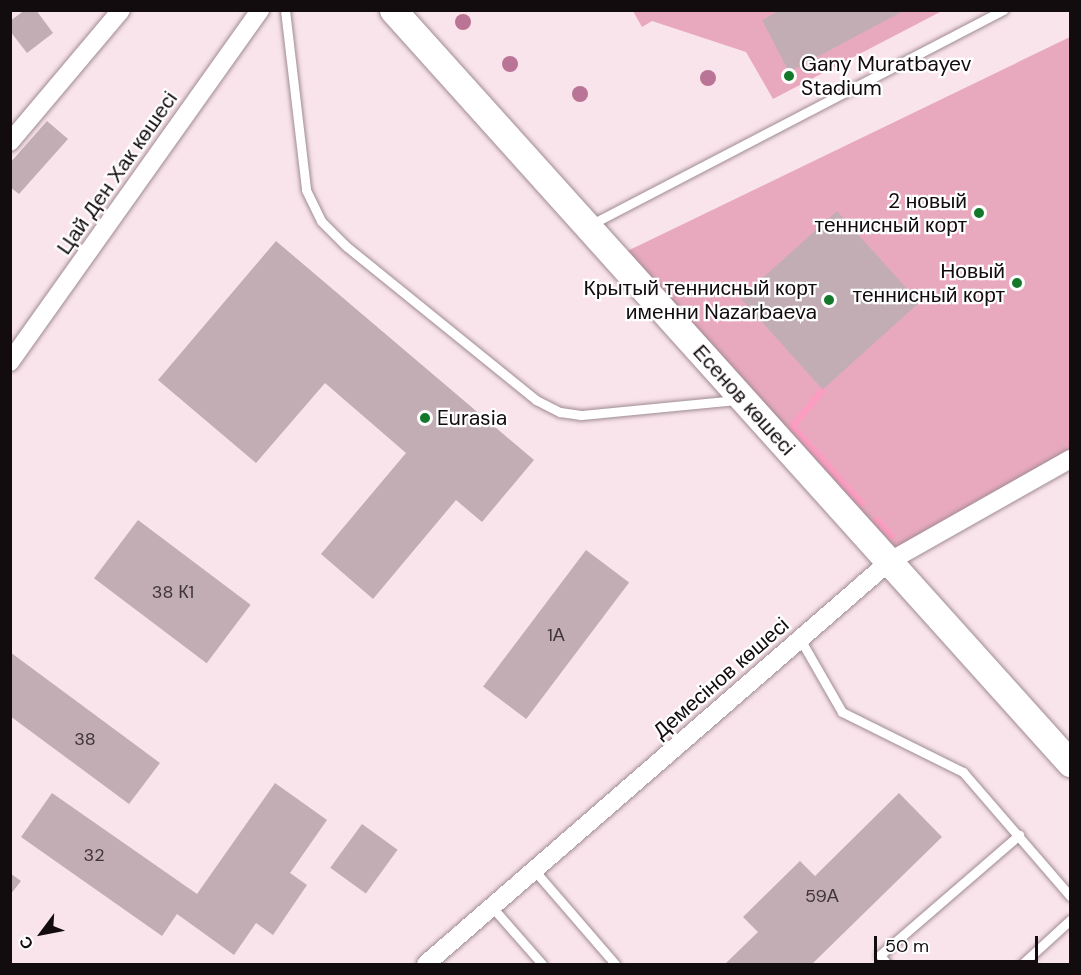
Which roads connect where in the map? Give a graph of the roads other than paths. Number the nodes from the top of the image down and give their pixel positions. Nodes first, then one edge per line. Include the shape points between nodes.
1 (121, 10) edge
2 (260, 10) edge
3 (285, 10) edge
4 (393, 10) edge
5 (1003, 10) edge
6 (10, 142) edge
7 (587, 226) junction
8 (10, 362) edge
9 (743, 399) junction
10 (1071, 459) edge
11 (890, 561) junction
12 (800, 639) junction
13 (1071, 763) edge
14 (1019, 836) junction
15 (534, 870) junction
16 (1071, 896) edge
17 (492, 907) junction
18 (1071, 920) edge
19 (426, 964) edge
20 (542, 964) edge
21 (615, 964) edge
22 (887, 964) edge
23 (1022, 964) edge

1 - 6 street
2 - 8 street, Цай Ден Хак көшесі
3 - 9 lane via 306,190 321,220 346,246 536,400 560,412 581,415
4 - 7 street, Есенов көшесі
5 - 7 lane
7 - 9 street, Есенов көшесі
9 - 11 street, Есенов көшесі
10 - 11 street, Демесінов көшесі
11 - 12 street, Демесінов көшесі
11 - 13 street, Есенов көшесі
12 - 14 lane via 842,712 963,771
12 - 15 street, Демесінов көшесі
14 - 16 lane
14 - 22 lane via 880,955
15 - 17 street, Демесінов көшесі
15 - 21 lane
17 - 19 street, Демесінов көшесі
17 - 20 lane
18 - 23 lane

